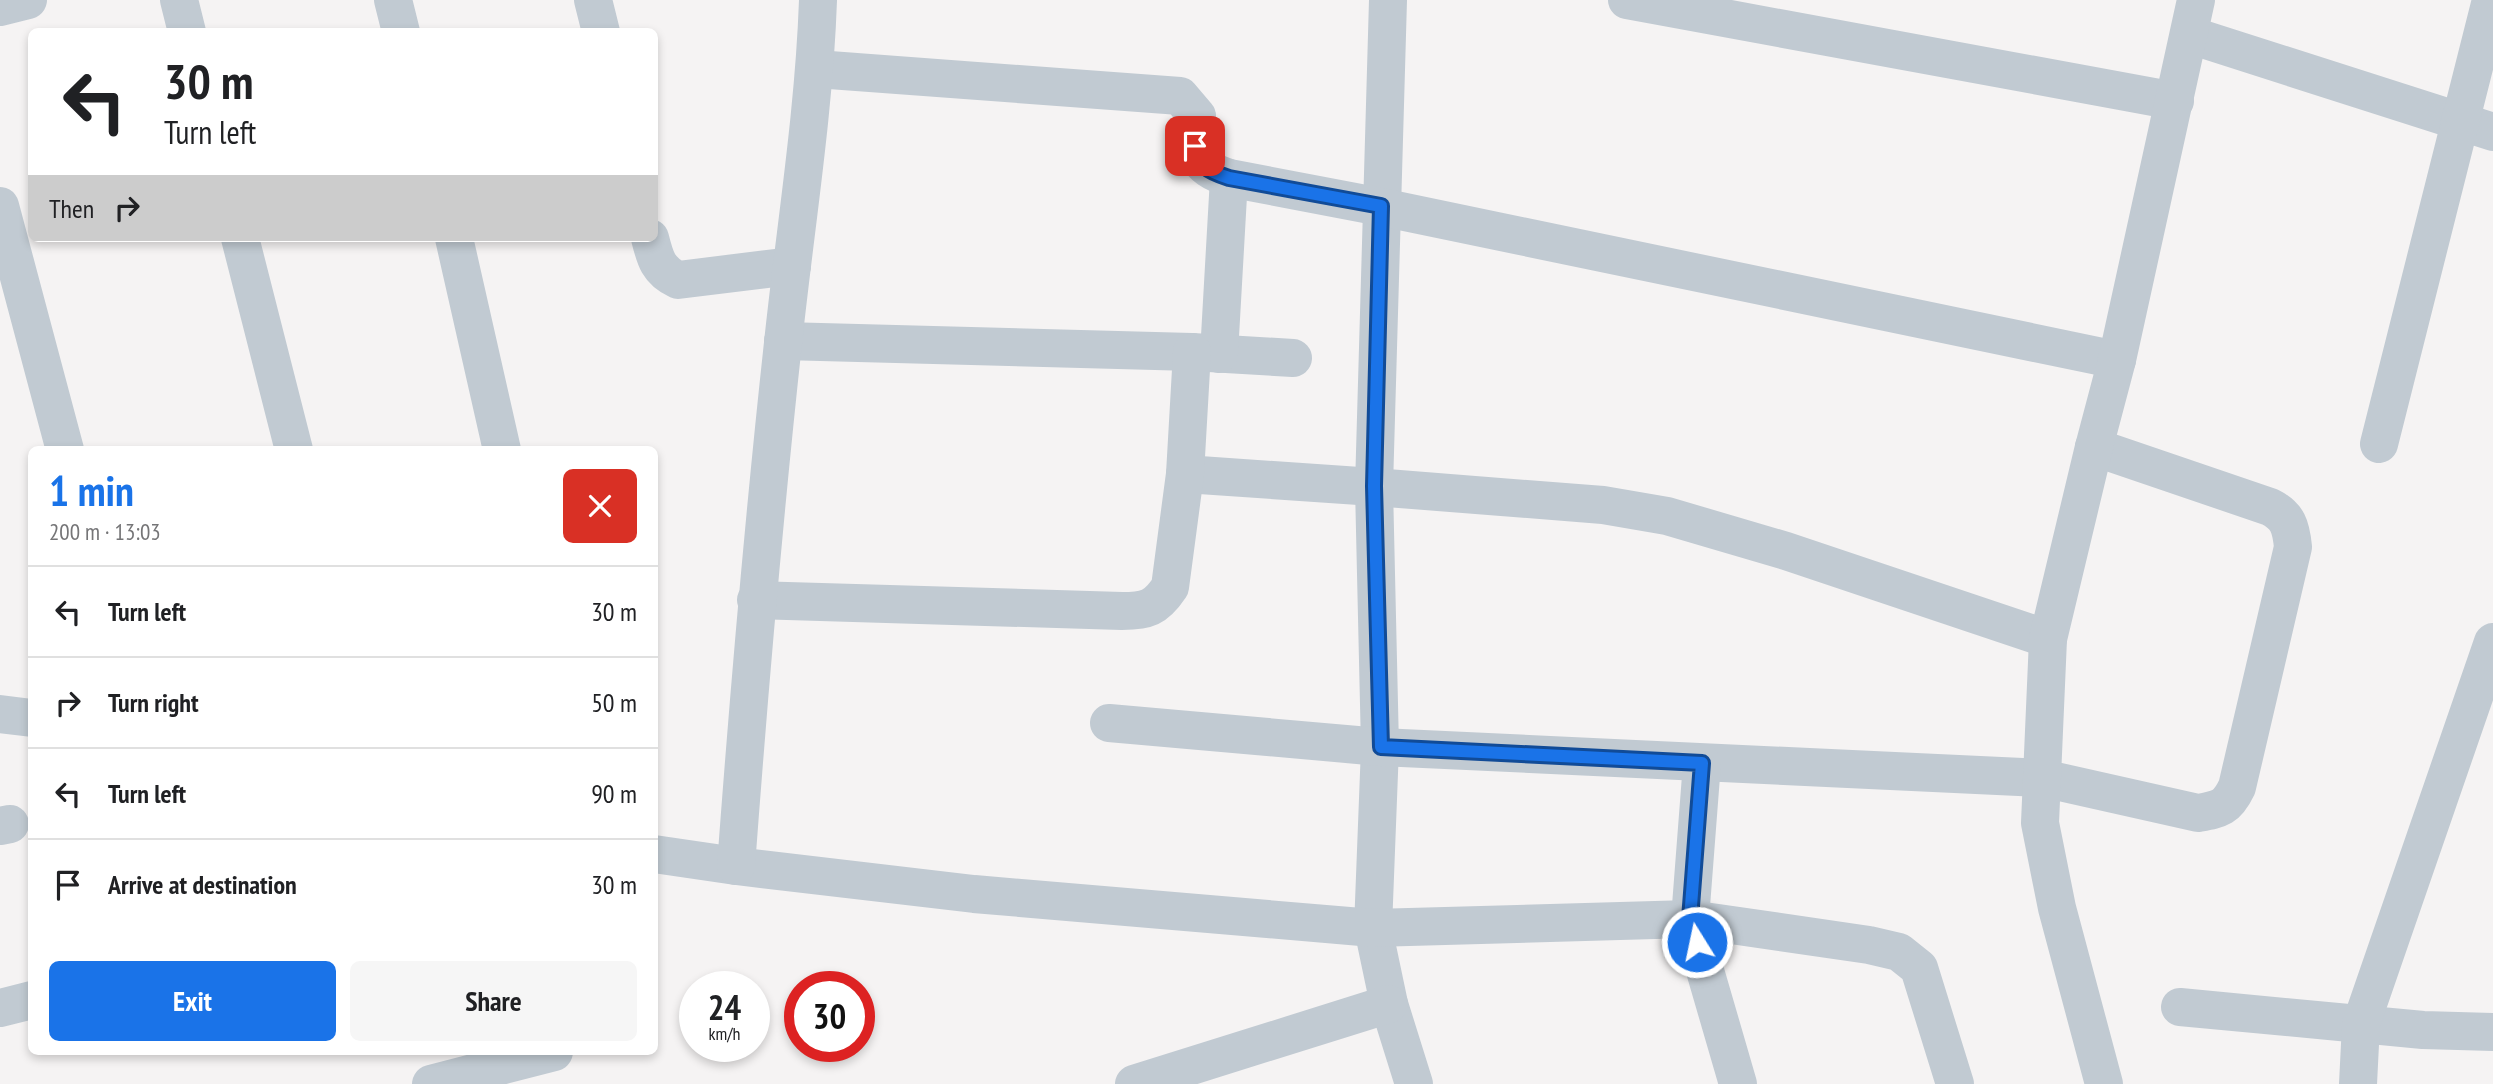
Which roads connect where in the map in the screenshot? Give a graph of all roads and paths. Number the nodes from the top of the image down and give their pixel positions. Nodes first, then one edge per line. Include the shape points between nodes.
1 (28, 0) edge
2 (179, 0) edge
3 (393, 0) edge
4 (593, 0) edge
5 (818, 0) edge
6 (1388, 0) edge
7 (1627, 0) edge
8 (2491, 0) edge
9 (0, 8) edge
10 (2193, 17) edge
11 (186, 28) edge
12 (400, 28) edge
13 (600, 28) edge
14 (816, 69) junction
15 (2175, 101) junction
16 (2477, 127) edge
17 (1229, 178) junction
18 (0, 206) edge
19 (1381, 206) junction
20 (241, 242) edge
21 (455, 242) edge
22 (651, 242) edge
23 (792, 266) junction
24 (783, 341) junction
25 (1205, 353) junction
26 (1293, 358) dead end
27 (2118, 360) junction
28 (2379, 444) dead end
29 (64, 446) edge
30 (293, 446) edge
31 (501, 446) edge
32 (2094, 447) junction
33 (1185, 474) junction
34 (1374, 486) junction
35 (756, 600) junction
36 (2048, 639) junction
37 (2493, 642) edge
38 (0, 714) edge
39 (28, 718) edge
40 (1109, 723) dead end
41 (1381, 747) junction
42 (1702, 763) junction
43 (2042, 778) junction
44 (658, 854) edge
45 (736, 866) junction
46 (1690, 919) junction
47 (1373, 928) junction
48 (28, 1001) edge
49 (1389, 1004) junction
50 (2180, 1007) dead end
51 (0, 1009) edge
52 (2361, 1024) junction
53 (2493, 1032) edge
54 (542, 1055) edge
55 (431, 1084) edge
56 (1134, 1084) edge
57 (1414, 1084) edge
58 (1738, 1084) edge
59 (1955, 1084) edge
60 (2104, 1084) edge
61 (2358, 1084) edge

1 - 9 street
2 - 11 street
3 - 12 street
4 - 13 street
5 - 14 street
6 - 19 street
7 - 15 street
8 - 16 street
10 - 15 street
10 - 16 street
14 - 17 street via 1180,96 1197,116 1195,146 1200,162
14 - 23 street
15 - 27 street
16 - 28 street
17 - 19 street
17 - 25 street
18 - 29 street
19 - 27 street
19 - 34 street
20 - 30 street
21 - 31 street
22 - 23 street via 664,274 678,280
23 - 24 street
24 - 25 street
24 - 35 street
25 - 26 street
25 - 33 street
27 - 32 street
32 - 36 street
32 - 43 street via 2284,514 2293,547 2237,787 2229,802 2198,813
33 - 34 street
33 - 35 street via 1170,587 1160,603 1142,611
34 - 36 street via 1603,505 1667,516
34 - 41 street
35 - 45 street
36 - 43 street
37 - 52 street
38 - 39 street
40 - 41 street
41 - 42 street
41 - 47 street
42 - 43 street
42 - 46 street
43 - 60 street via 2040,823 2047,868
44 - 45 street
45 - 47 street via 974,894
46 - 47 street
46 - 58 street
46 - 59 street via 1899,953 1919,968
47 - 49 street
48 - 51 street
49 - 56 street
49 - 57 street
50 - 52 street
52 - 53 street
52 - 61 street
54 - 55 street

